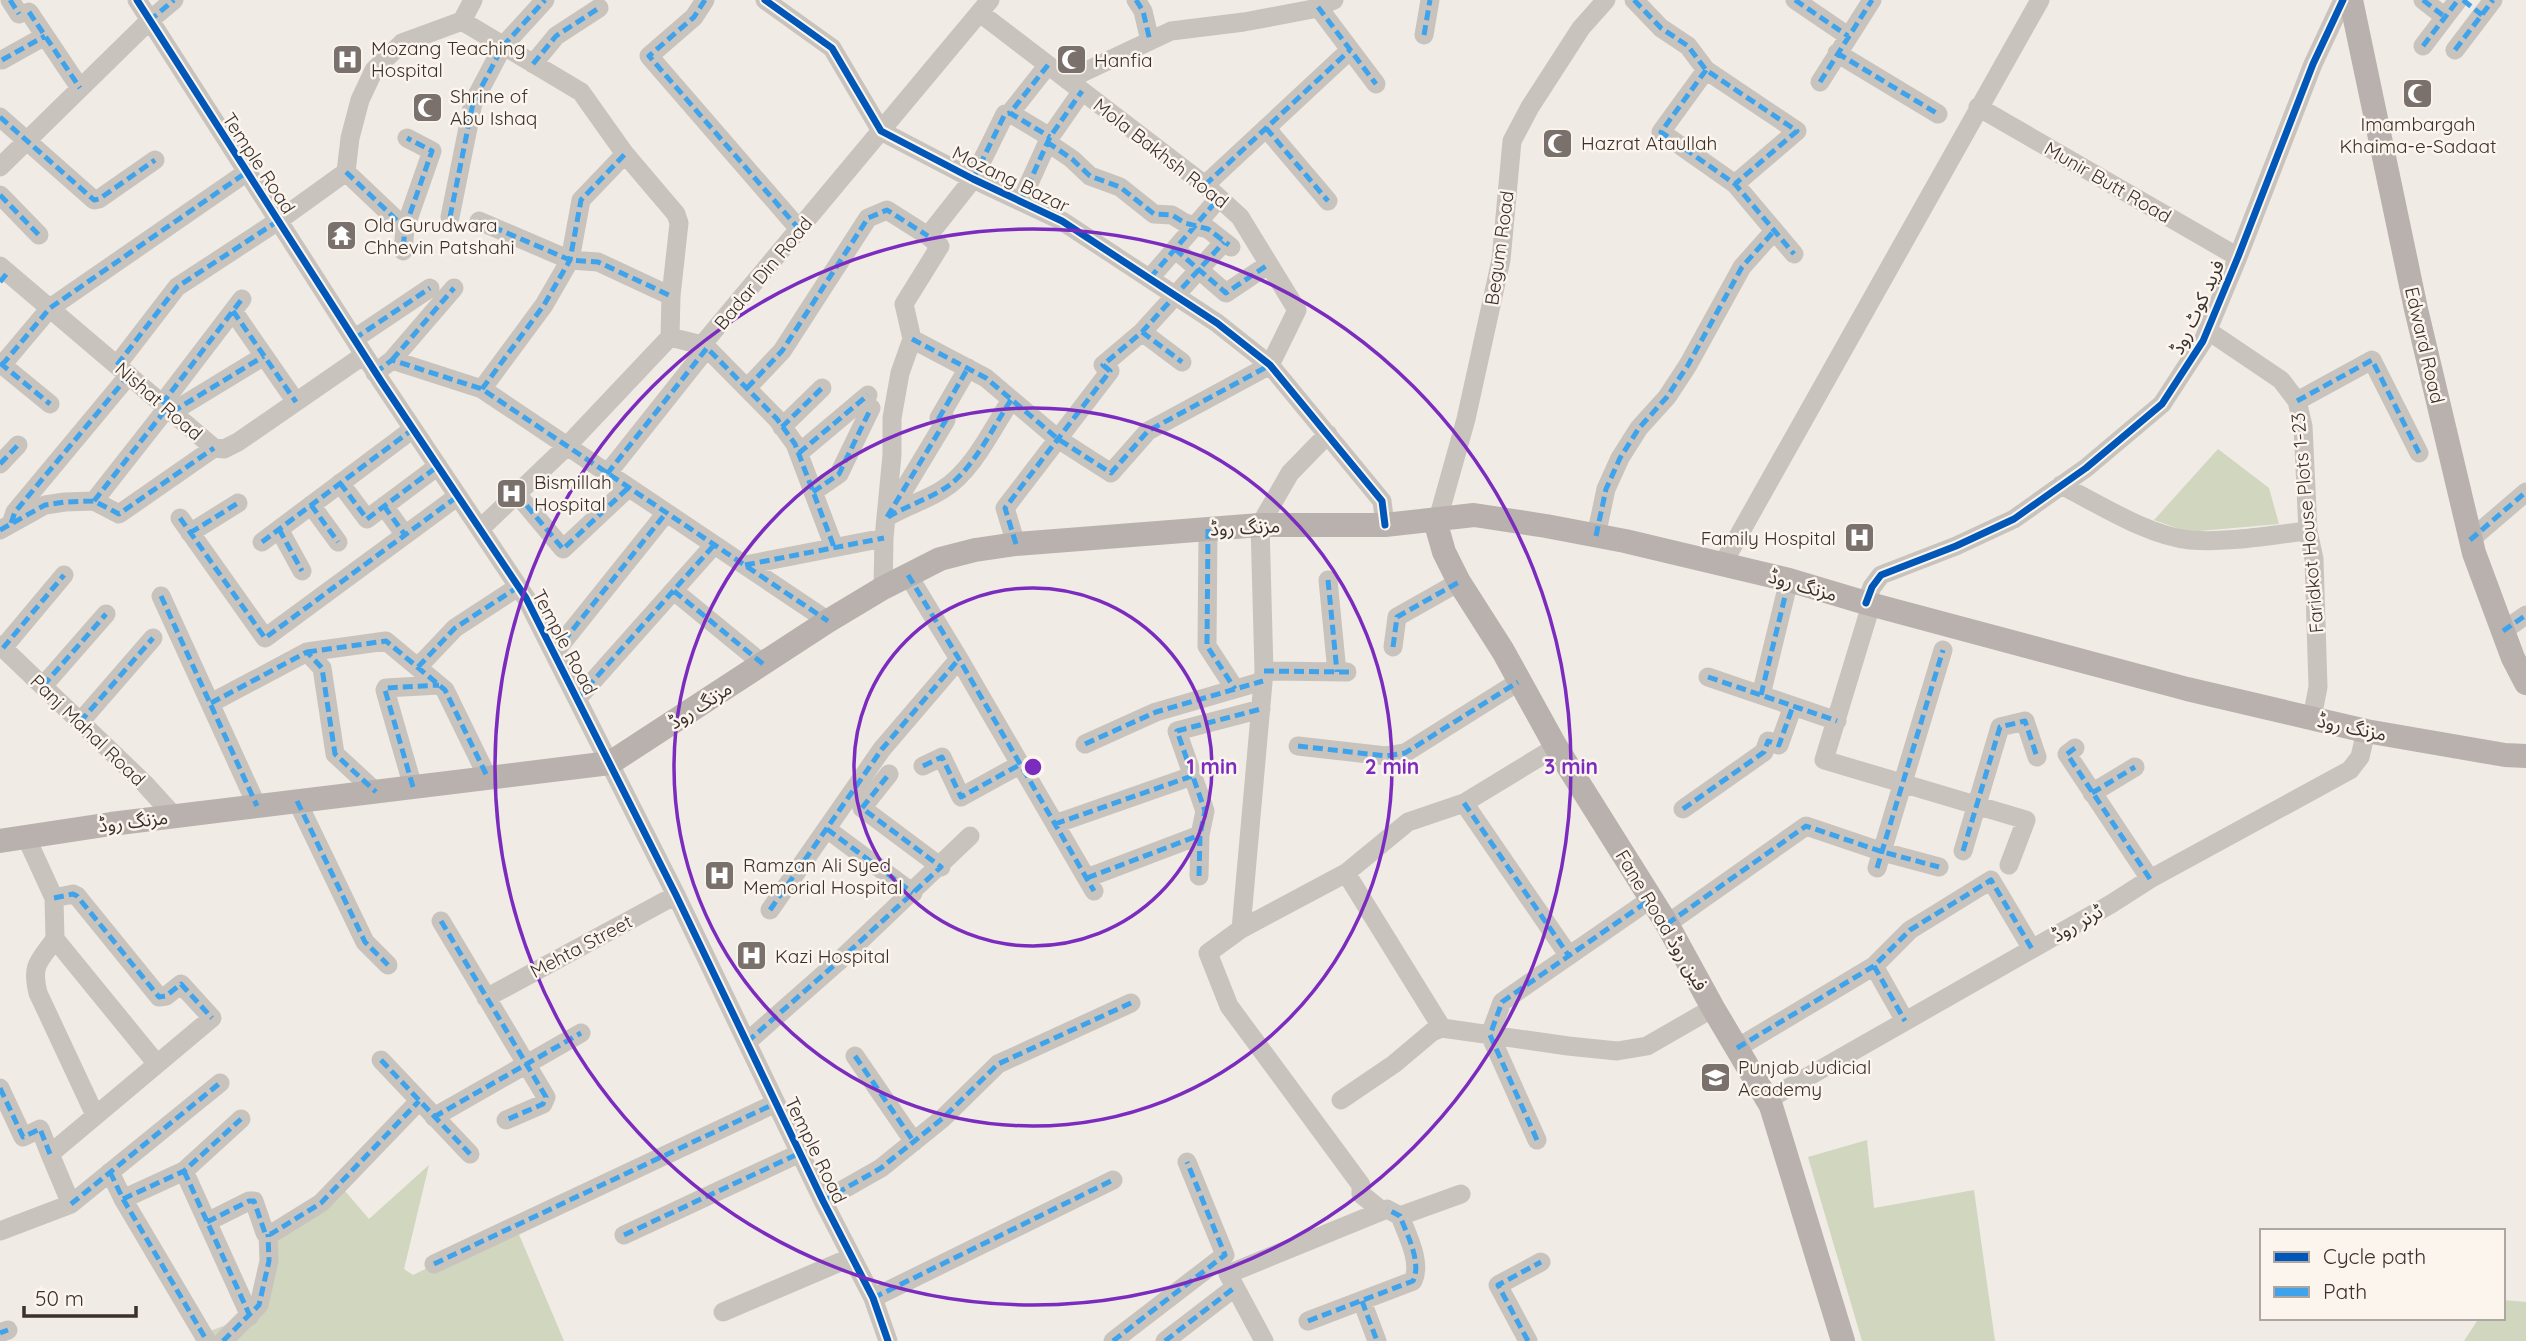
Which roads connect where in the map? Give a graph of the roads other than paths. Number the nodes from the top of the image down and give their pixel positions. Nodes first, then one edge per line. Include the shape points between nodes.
1 (137, 0) edge
2 (174, 0) edge
3 (473, 0) edge
4 (545, 0) edge
5 (705, 0) edge
6 (1430, 0) edge
7 (1606, 0) edge
8 (1634, 0) edge
9 (1795, 0) edge
10 (1872, 0) edge
11 (2039, 0) edge
12 (2343, 0) edge
13 (2351, 0) edge
14 (2423, 0) edge
15 (2461, 0) edge
16 (1139, 1) edge
17 (771, 2) edge
18 (1326, 3) edge
19 (985, 7) edge
20 (2488, 7) edge
21 (599, 8) edge
22 (19, 9) edge
23 (2445, 17) junction
24 (149, 21) junction
25 (462, 21) junction
26 (1424, 35) dead end
27 (45, 36) junction
28 (1848, 36) junction
29 (1150, 41) junction
30 (503, 46) junction
31 (2423, 46) dead end
32 (1350, 50) junction
33 (2455, 50) dead end
34 (1837, 53) junction
35 (2, 60) edge
36 (533, 64) junction
37 (1048, 65) junction
38 (1706, 71) junction
39 (1820, 82) dead end
40 (1376, 84) dead end
41 (1074, 85) junction
42 (80, 88) junction
43 (1978, 107) junction
44 (1010, 113) junction
45 (1938, 114) dead end
46 (0, 117) edge
47 (1266, 128) junction
48 (881, 131) junction
49 (407, 138) dead end
50 (1049, 139) junction
51 (27, 141) junction
52 (625, 154) junction
53 (155, 160) dead end
54 (0, 167) edge
55 (247, 172) junction
56 (346, 172) junction
57 (973, 179) junction
58 (1735, 184) junction
59 (1212, 191) junction
60 (0, 195) edge
61 (1021, 201) junction
62 (1328, 201) dead end
63 (450, 217) dead end
64 (278, 221) junction
65 (479, 221) dead end
66 (1195, 226) junction
67 (405, 228) junction
68 (799, 229) junction
69 (1774, 231) junction
70 (39, 235) dead end
71 (928, 236) junction
72 (1175, 249) junction
73 (403, 251) dead end
74 (1794, 254) dead end
75 (2238, 257) junction
76 (570, 260) junction
77 (1269, 264) junction
78 (1199, 269) junction
79 (3, 273) edge
80 (1150, 278) junction
81 (430, 288) dead end
82 (454, 288) dead end
83 (1175, 295) junction
84 (671, 296) junction
85 (50, 308) junction
86 (2207, 330) junction
87 (1142, 332) junction
88 (670, 337) junction
89 (912, 338) junction
90 (359, 347) junction
91 (264, 356) junction
92 (392, 360) junction
93 (1182, 362) dead end
94 (1, 364) edge
95 (1270, 365) junction
96 (968, 368) junction
97 (123, 370) junction
98 (375, 373) junction
99 (747, 388) junction
100 (822, 388) dead end
101 (481, 389) junction
102 (1011, 400) junction
103 (2297, 401) junction
104 (296, 402) junction
105 (50, 404) dead end
106 (167, 408) junction
107 (782, 426) junction
108 (413, 429) junction
109 (1328, 434) junction
110 (1058, 439) junction
111 (18, 445) dead end
112 (566, 447) junction
113 (214, 448) junction
114 (799, 453) junction
115 (2419, 453) dead end
116 (0, 464) edge
117 (438, 466) junction
118 (607, 474) junction
119 (340, 483) junction
120 (2062, 485) junction
121 (628, 488) junction
122 (813, 492) junction
123 (2526, 492) edge
124 (517, 494) junction
125 (458, 496) junction
126 (94, 501) junction
127 (238, 503) dead end
128 (311, 505) junction
129 (384, 506) junction
130 (666, 513) junction
131 (887, 517) junction
132 (1438, 519) junction
133 (1260, 525) junction
134 (1385, 525) junction
135 (6, 527) edge
136 (279, 529) junction
137 (480, 529) junction
138 (1208, 529) junction
139 (2308, 531) junction
140 (405, 535) junction
141 (1595, 536) junction
142 (884, 538) junction
143 (2470, 540) junction
144 (262, 542) dead end
145 (338, 542) dead end
146 (1016, 544) junction
147 (714, 545) junction
148 (834, 547) junction
149 (745, 565) junction
150 (1722, 565) junction
151 (302, 571) dead end
152 (64, 575) dead end
153 (908, 575) junction
154 (1328, 580) dead end
155 (1789, 580) junction
156 (1459, 582) junction
157 (518, 587) junction
158 (883, 588) junction
159 (674, 591) junction
160 (161, 596) dead end
161 (1869, 604) junction
162 (106, 614) dead end
163 (2526, 615) edge
164 (828, 621) junction
165 (2503, 631) junction
166 (153, 638) dead end
167 (1, 647) edge
168 (1393, 647) dead end
169 (1943, 650) dead end
170 (307, 652) junction
171 (554, 653) junction
172 (960, 659) junction
173 (763, 664) junction
174 (418, 667) junction
175 (1264, 676) junction
176 (1708, 677) dead end
177 (1518, 682) junction
178 (2526, 682) edge
179 (439, 685) junction
180 (43, 686) junction
181 (1235, 689) junction
182 (1761, 695) junction
183 (578, 699) junction
184 (211, 703) junction
185 (1793, 706) junction
186 (1261, 709) junction
187 (2312, 718) junction
188 (1837, 721) junction
189 (80, 722) junction
190 (2366, 731) junction
191 (1085, 744) dead end
192 (1298, 746) dead end
193 (1556, 747) junction
194 (2075, 748) dead end
195 (2526, 756) edge
196 (2037, 757) dead end
197 (610, 763) junction
198 (1021, 764) junction
199 (923, 766) dead end
200 (2136, 767) dead end
201 (889, 774) dead end
202 (1192, 776) junction
203 (488, 778) junction
204 (1904, 784) junction
205 (412, 787) junction
206 (376, 792) junction
207 (2092, 793) junction
208 (297, 801) junction
209 (1464, 803) junction
210 (1977, 805) junction
211 (257, 806) junction
212 (1683, 809) dead end
213 (174, 816) junction
214 (1055, 824) junction
215 (827, 829) junction
216 (1200, 835) junction
217 (970, 836) dead end
218 (26, 837) junction
219 (0, 841) edge
220 (1963, 851) dead end
221 (1880, 860) junction
222 (2009, 865) dead end
223 (941, 867) junction
224 (1939, 867) dead end
225 (1346, 873) junction
226 (1199, 876) dead end
227 (2150, 879) junction
228 (913, 892) junction
229 (676, 895) junction
230 (54, 898) junction
231 (1651, 899) junction
232 (770, 909) dead end
233 (441, 921) dead end
234 (1667, 924) junction
235 (1241, 929) junction
236 (55, 939) junction
237 (2032, 949) junction
238 (1569, 956) junction
239 (388, 965) dead end
240 (1874, 966) junction
241 (486, 998) junction
242 (1131, 1003) dead end
243 (1713, 1007) junction
244 (1905, 1021) junction
245 (1442, 1028) junction
246 (580, 1033) dead end
247 (1490, 1035) junction
248 (747, 1042) junction
249 (1737, 1048) junction
250 (855, 1056) dead end
251 (380, 1060) dead end
252 (157, 1063) junction
253 (525, 1064) junction
254 (219, 1083) dead end
255 (0, 1088) edge
256 (1341, 1100) dead end
257 (1767, 1100) junction
258 (419, 1101) junction
259 (776, 1103) junction
260 (95, 1115) junction
261 (434, 1117) junction
262 (241, 1119) dead end
263 (506, 1120) dead end
264 (1537, 1140) dead end
265 (914, 1142) junction
266 (800, 1153) junction
267 (50, 1154) junction
268 (470, 1154) dead end
269 (1186, 1162) dead end
270 (184, 1171) junction
271 (110, 1172) junction
272 (1113, 1180) dead end
273 (1461, 1194) dead end
274 (122, 1199) junction
275 (823, 1201) junction
276 (71, 1204) junction
277 (1390, 1212) junction
278 (207, 1222) junction
279 (0, 1231) edge
280 (268, 1234) junction
281 (624, 1235) dead end
282 (852, 1257) junction
283 (1541, 1262) dead end
284 (435, 1264) dead end
285 (1234, 1288) junction
286 (873, 1298) junction
287 (1362, 1301) junction
288 (723, 1312) dead end
289 (250, 1316) junction
290 (1308, 1321) dead end
291 (207, 1341) edge
292 (223, 1341) edge
293 (888, 1341) edge
294 (1113, 1341) edge
295 (1165, 1341) edge
296 (1264, 1341) edge
297 (1377, 1341) edge
298 (1528, 1341) edge
299 (1843, 1341) edge

1 - 24 street, Temple Road
2 - 24 street
3 - 25 street
4 - 30 street
5 - 68 street via 694,17 649,56
6 - 26 street
7 - 132 street, Begum Road via 1581,28 1512,141 1501,260 1466,419
8 - 38 street via 1661,28 1688,46
9 - 28 street
10 - 28 street
11 - 43 street
12 - 75 street, فرید کوٹ روڈ via 2313,64
13 - 143 main road, Edward Road
14 - 23 street
15 - 20 street
15 - 23 street
16 - 29 street
17 - 48 street via 832,48
18 - 29 street via 1248,21 1171,31
18 - 32 street
19 - 37 street, Mola Bakhsh Road
19 - 48 street, Badar Din Road
20 - 33 street
21 - 36 street via 556,36
22 - 27 street
23 - 31 street
24 - 42 street
24 - 55 street, Temple Road
25 - 30 street
25 - 56 street via 402,43 374,70 360,100
27 - 35 street
27 - 42 street
28 - 34 street
29 - 41 street
30 - 36 street
30 - 63 street via 473,103
32 - 40 street
32 - 47 street
34 - 39 street
34 - 45 street
36 - 52 street via 581,92
37 - 41 street, Mola Bakhsh Road
37 - 44 street
38 - 58 street via 1661,132
38 - 58 street via 1797,131
41 - 50 street
41 - 59 street, Mola Bakhsh Road
42 - 51 street
43 - 75 street, Munir Butt Road
43 - 150 street
44 - 50 street
44 - 57 street via 1005,114
46 - 51 street
47 - 59 street
47 - 62 street
48 - 57 street, Mozang Bazar
48 - 68 street, Badar Din Road
49 - 67 street via 432,151
50 - 61 street
50 - 66 street via 1090,176 1120,187 1154,214 1172,215
51 - 53 street via 94,200
51 - 54 street
52 - 76 street via 581,200
52 - 84 street via 677,214
55 - 64 street, Temple Road
55 - 85 street
56 - 64 street
56 - 67 street
57 - 61 street, Mozang Bazar
57 - 71 street
58 - 69 street
59 - 66 street
59 - 77 street, Mola Bakhsh Road via 1240,217
60 - 70 street
61 - 80 street, Mozang Bazar via 1062,220
64 - 90 street, Temple Road
64 - 97 street via 177,287
65 - 76 street
66 - 72 street
66 - 78 street via 1208,229 1228,244
67 - 73 street
68 - 88 street, Badar Din Road via 702,345
69 - 74 street
69 - 141 street via 1742,267 1688,365 1620,458 1606,489
71 - 89 street via 940,246 904,304
71 - 99 street via 887,210 868,218 782,351
72 - 78 street
72 - 80 street
75 - 86 street, فرید کوٹ روڈ
76 - 84 street via 598,262
76 - 101 street via 544,305
77 - 78 street via 1226,293
77 - 95 street, Mola Bakhsh Road via 1297,310
78 - 83 street
79 - 85 street, Nishat Road
80 - 83 street, Mozang Bazar
81 - 90 street, Nishat Road
82 - 92 street
83 - 87 street
83 - 95 street, Mozang Bazar
84 - 88 street
85 - 94 street
85 - 97 street, Nishat Road
86 - 103 street, Faridkot House Plots 1-23 via 2281,380
86 - 120 street, فرید کوٹ روڈ via 2162,404
87 - 93 street
87 - 110 street via 1103,365 1110,371
88 - 112 street
89 - 96 street
89 - 131 street via 892,418
90 - 98 street, Temple Road
90 - 104 street, Nishat Road
91 - 104 street
91 - 106 street
91 - 106 street via 238,305
92 - 98 street
92 - 101 street
94 - 105 street
95 - 109 street, Mozang Bazar
95 - 110 street via 1148,431 1111,473
96 - 102 street
96 - 131 street via 939,418 946,420
97 - 106 street, Nishat Road
97 - 135 street
98 - 108 street, Temple Road
99 - 107 street
99 - 118 street via 707,348
100 - 107 street
101 - 112 street
102 - 110 street
102 - 131 street via 957,479
103 - 115 street via 2372,360
103 - 139 street, Faridkot House Plots 1-23 via 2303,426
104 - 113 street, Nishat Road via 237,442
106 - 113 street, Nishat Road
106 - 126 street
107 - 114 street
108 - 117 street, Temple Road
108 - 119 street
109 - 133 street via 1290,473
109 - 134 street, Mozang Bazar via 1382,501
110 - 146 street via 1005,508
111 - 116 street
112 - 118 street
112 - 124 street
113 - 126 street via 119,514
114 - 122 street
114 - 122 street via 869,402 839,474
117 - 125 street, Temple Road
117 - 129 street
118 - 121 street
119 - 128 street
119 - 129 street via 367,519
120 - 139 street via 2148,528 2188,540
120 - 161 street, فرید کوٹ روڈ via 2014,519 1881,575 1872,587
121 - 124 street via 563,549
121 - 130 street
122 - 148 street
123 - 143 street
124 - 137 street
125 - 137 street, Temple Road
125 - 140 street
126 - 135 street via 45,505
127 - 140 street via 185,525 265,638
128 - 136 street
128 - 145 street
129 - 140 street
130 - 147 street
130 - 171 street
131 - 142 street
132 - 134 main road, مزنگ روڈ
132 - 141 main road, مزنگ روڈ via 1488,516
132 - 156 main road, Fane Road فین روڈ via 1444,552
133 - 134 main road, مزنگ روڈ
133 - 138 main road, مزنگ روڈ
133 - 175 street
136 - 144 street
136 - 151 street
137 - 157 street, Temple Road
138 - 146 main road, مزنگ روڈ
138 - 181 street via 1208,646
139 - 187 street, Faridkot House Plots 1-23 via 2314,559 2318,687
141 - 150 main road, مزنگ روڈ
142 - 148 street
142 - 158 street
143 - 165 main road, Edward Road
146 - 153 main road, مزنگ روڈ via 940,559
147 - 149 street
147 - 159 street
148 - 149 street
149 - 164 street
150 - 155 main road, مزنگ روڈ
152 - 167 street
153 - 158 main road, مزنگ روڈ
153 - 172 street
154 - 175 street via 1343,672
155 - 161 main road, مزنگ روڈ
155 - 182 street
156 - 168 street via 1397,617
156 - 177 main road, Fane Road فین روڈ
157 - 171 street, Temple Road
157 - 174 street via 455,628
158 - 164 main road, مزنگ روڈ
159 - 173 street
159 - 183 street
160 - 184 street
161 - 187 main road, مزنگ روڈ
161 - 188 street, فرید کوٹ روڈ
162 - 180 street
163 - 165 street
164 - 173 main road, مزنگ روڈ
165 - 178 main road, Edward Road
166 - 189 street
167 - 180 street, Panj Mahal Road
169 - 204 street
170 - 174 street via 386,642
170 - 184 street
170 - 206 street via 322,668 335,754
171 - 183 street, Temple Road
172 - 198 street
172 - 215 street via 883,750
173 - 197 main road, مزنگ روڈ
174 - 179 street
175 - 181 street
175 - 186 street
176 - 182 street
177 - 192 street via 1405,752 1386,756
177 - 193 main road, Fane Road فین روڈ
179 - 203 street
179 - 205 street via 384,690
180 - 189 street, Panj Mahal Road
181 - 191 street via 1156,712
182 - 185 street
183 - 197 street, Temple Road
184 - 211 street
185 - 188 street
185 - 212 street via 1779,745 1768,741 1764,752
186 - 202 street via 1177,731
186 - 235 street
187 - 190 main road, مزنگ روڈ
188 - 204 street, فرید کوٹ روڈ via 1824,760
189 - 213 street, Panj Mahal Road
190 - 195 main road, مزنگ روڈ
190 - 227 street, ٹرنر روڈ via 2360,757 2350,770
193 - 209 street
193 - 231 main road, Fane Road فین روڈ
194 - 207 street via 2067,754
196 - 210 street via 2025,722 2000,727
197 - 203 main road, مزنگ روڈ
197 - 229 street, Temple Road
198 - 199 street via 961,797 942,757
198 - 214 street
200 - 207 street
201 - 223 street via 862,808
202 - 214 street
202 - 216 street via 1205,811
203 - 205 main road, مزنگ روڈ
204 - 210 street
204 - 221 street
205 - 206 main road, مزنگ روڈ
206 - 208 main road, مزنگ روڈ
207 - 227 street
208 - 211 main road, مزنگ روڈ
208 - 239 street via 365,942
209 - 225 street via 1408,822
209 - 238 street
210 - 220 street
210 - 222 street via 2026,820
211 - 213 main road, مزنگ روڈ
213 - 218 main road, مزنگ روڈ
214 - 216 street via 1090,884
215 - 228 street
215 - 232 street
216 - 226 street
217 - 223 street
218 - 219 main road, مزنگ روڈ
218 - 230 street
221 - 224 street
221 - 234 street via 1806,826
223 - 228 street
225 - 235 street
225 - 245 street
227 - 237 street, ٹرنر روڈ
228 - 248 street
229 - 241 street, Mehta Street
229 - 248 street, Temple Road
230 - 236 street
230 - 252 street via 77,896 159,998 181,984 212,1018
231 - 234 main road, Fane Road فین روڈ
231 - 238 street
233 - 241 street
234 - 243 main road, Fane Road فین روڈ
235 - 277 street via 1208,953 1229,1006 1361,1185 1361,1194
236 - 252 street
236 - 260 street via 34,976
237 - 240 street via 1991,880 1910,930
237 - 244 street, ٹرنر روڈ
238 - 247 street via 1502,1002
240 - 244 street
240 - 249 street
241 - 253 street
242 - 265 street via 998,1064
243 - 247 street via 1634,1049 1616,1051
243 - 249 main road, Fane Road فین روڈ
244 - 257 street, ٹرنر روڈ
245 - 247 street
245 - 256 street
246 - 253 street
247 - 264 street
248 - 259 street, Temple Road
249 - 257 main road, Fane Road فین روڈ
250 - 265 street
251 - 258 street
252 - 260 street
253 - 261 street
253 - 263 street via 546,1101
254 - 271 street
255 - 267 street via 23,1137 40,1129
257 - 299 main road, Fane Road فین روڈ
258 - 261 street
258 - 280 street via 321,1203
259 - 266 street, Temple Road
259 - 284 street
260 - 267 street
261 - 268 street
262 - 270 street
265 - 275 street via 881,1168
266 - 275 street, Temple Road
266 - 281 street
267 - 276 street
269 - 294 street via 1225,1255
270 - 274 street
270 - 278 street
271 - 274 street
271 - 276 street
272 - 286 street
273 - 277 street
274 - 291 street
275 - 282 street, Temple Road
276 - 279 street
277 - 285 street via 1228,1274
277 - 287 street via 1417,1272 1413,1281
278 - 280 street via 254,1201
278 - 289 street
280 - 289 street via 264,1294
282 - 286 street, Temple Road
282 - 288 street
283 - 298 street via 1498,1285
285 - 295 street
285 - 296 street
286 - 293 street, Temple Road
287 - 290 street
287 - 297 street
289 - 292 street

